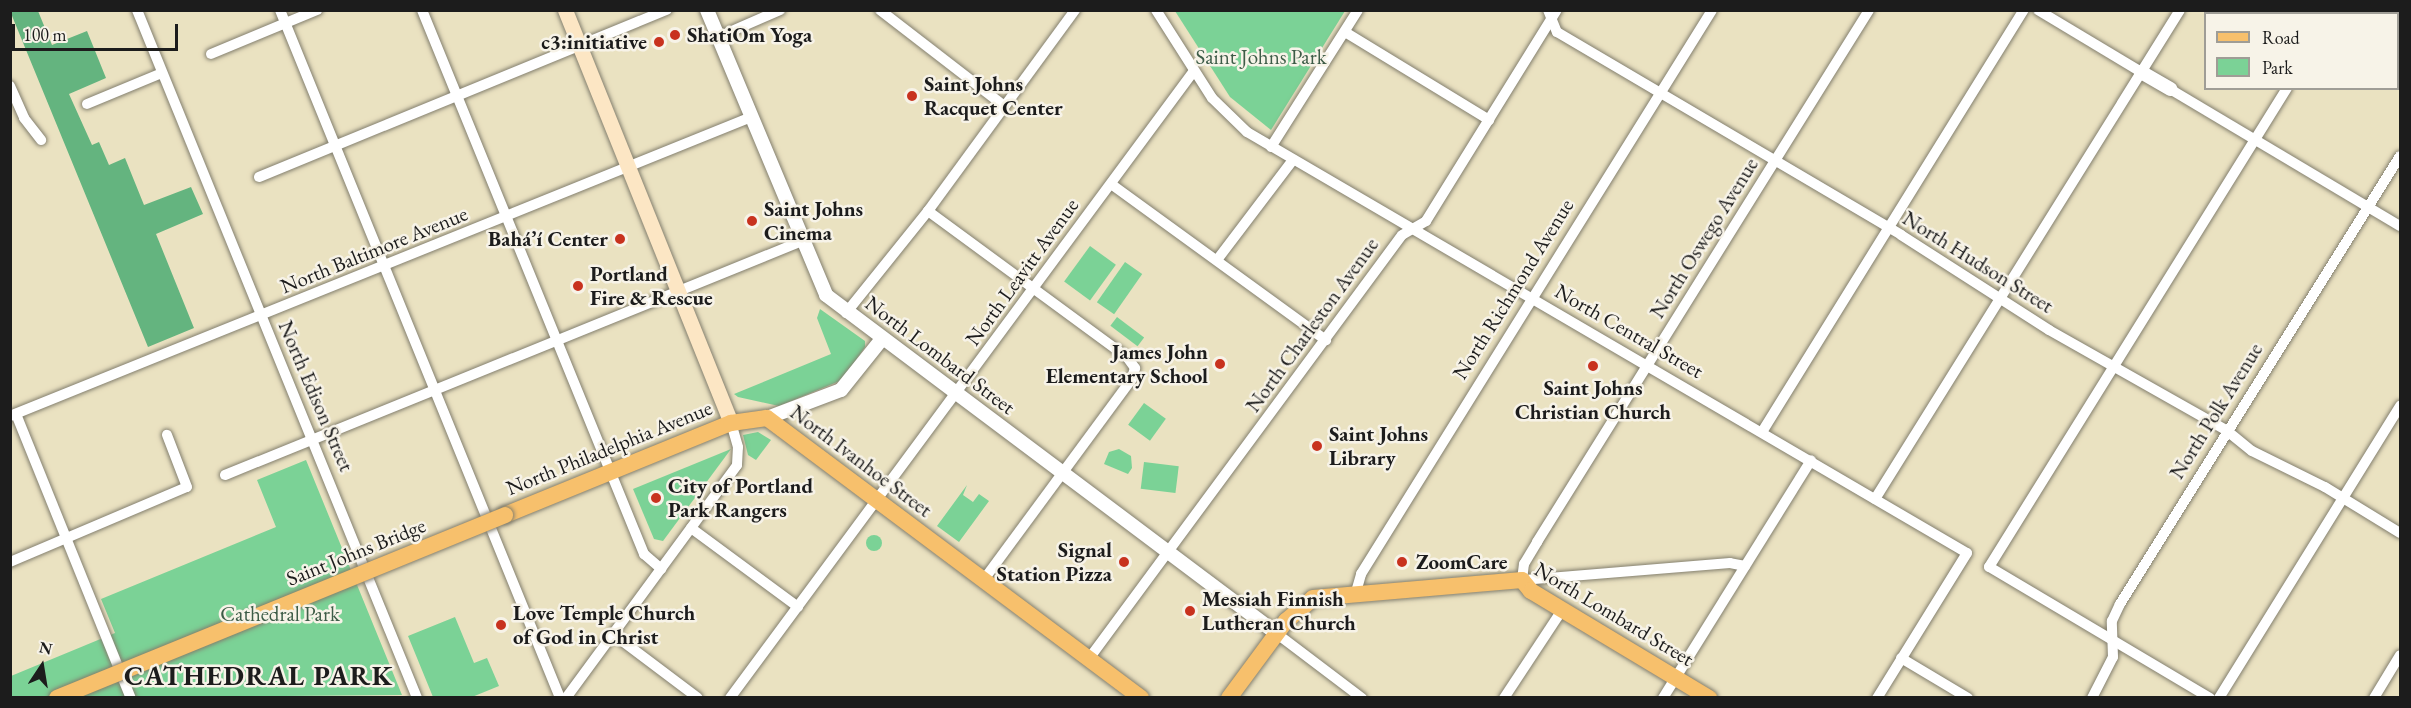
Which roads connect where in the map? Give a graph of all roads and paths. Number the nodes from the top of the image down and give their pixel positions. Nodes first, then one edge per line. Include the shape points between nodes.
1 (137, 10) edge
2 (280, 10) edge
3 (317, 10) edge
4 (422, 10) edge
5 (565, 10) edge
6 (668, 10) edge
7 (707, 10) edge
8 (780, 10) edge
9 (880, 10) edge
10 (1075, 10) edge
11 (1156, 10) edge
12 (1358, 10) edge
13 (1712, 10) edge
14 (1869, 10) edge
15 (2024, 10) edge
16 (2038, 10) edge
17 (2180, 10) edge
18 (1552, 14) edge
19 (285, 24) junction
20 (1345, 32) junction
21 (718, 37) junction
22 (580, 47) junction
23 (211, 54) dead end
24 (1193, 72) junction
25 (2141, 72) junction
26 (162, 73) junction
27 (10, 86) edge
28 (2170, 89) joint
29 (2286, 90) edge
30 (1660, 92) junction
31 (458, 96) junction
32 (87, 104) dead end
33 (1004, 106) junction
34 (751, 117) junction
35 (1489, 120) junction
36 (41, 140) dead end
37 (2255, 140) junction
38 (335, 146) junction
39 (1271, 147) junction
40 (2400, 156) edge
41 (1293, 160) junction
42 (1775, 161) junction
43 (628, 168) junction
44 (259, 177) dead end
45 (1111, 184) junction
46 (2369, 207) junction
47 (928, 211) junction
48 (505, 218) junction
49 (2400, 226) edge
50 (1413, 228) junction
51 (1888, 229) junction
52 (802, 241) junction
53 (1217, 260) junction
54 (384, 266) junction
55 (1035, 288) junction
56 (679, 290) junction
57 (2001, 297) junction
58 (1534, 298) junction
59 (846, 313) junction
60 (261, 316) junction
61 (556, 340) junction
62 (881, 340) junction
63 (1326, 340) junction
64 (1648, 364) junction
65 (2115, 365) junction
66 (434, 390) junction
67 (956, 395) junction
68 (2400, 406) edge
69 (13, 415) edge
70 (767, 418) junction
71 (731, 423) junction
72 (2226, 430) junction
73 (1762, 432) junction
74 (167, 435) dead end
75 (313, 440) junction
76 (1811, 460) junction
77 (610, 472) junction
78 (1062, 473) junction
79 (225, 475) dead end
80 (1875, 499) junction
81 (2343, 499) junction
82 (877, 501) junction
83 (505, 515) joint
84 (691, 528) junction
85 (2400, 532) edge
86 (66, 538) junction
87 (1168, 553) junction
88 (10, 562) edge
89 (1745, 566) junction
90 (661, 568) junction
91 (1522, 580) junction
92 (983, 581) junction
93 (1356, 592) junction
94 (798, 607) junction
95 (1562, 610) junction
96 (1276, 633) junction
97 (613, 634) junction
98 (2112, 639) junction
99 (2400, 655) edge
100 (1902, 658) junction
101 (1088, 660) junction
102 (1675, 678) junction
103 (57, 698) edge
104 (130, 698) edge
105 (417, 698) edge
106 (560, 698) edge
107 (566, 698) edge
108 (698, 698) edge
109 (730, 698) edge
110 (1141, 698) edge
111 (1229, 698) edge
112 (1362, 698) edge
113 (1504, 698) edge
114 (1663, 698) edge
115 (1709, 698) edge
116 (1877, 698) edge
117 (1968, 698) edge
118 (2092, 698) edge
119 (2210, 698) edge
120 (2219, 698) edge
121 (2374, 698) edge

1 - 26 street, North Edison Street
2 - 19 street
3 - 19 street
4 - 31 street
5 - 22 main road
6 - 22 street
7 - 21 street, North Lombard Street
8 - 21 street
9 - 33 street
10 - 33 street
11 - 24 street, North Central Street
12 - 20 street
13 - 30 street, North Richmond Avenue
14 - 42 street, North Oswego Avenue
15 - 51 street
16 - 25 street
17 - 25 street
18 - 30 street, North Hudson Street via 1557,32
18 - 35 street, North Charleston Avenue
19 - 23 street
19 - 38 street
20 - 35 street
20 - 39 street
21 - 34 street, North Lombard Street
22 - 31 street
22 - 43 main road
24 - 39 street, North Central Street via 1227,117
24 - 45 street, North Leavitt Avenue
25 - 28 street
25 - 57 street
26 - 32 street
26 - 60 street, North Edison Street
27 - 36 street via 24,118
28 - 37 street
29 - 37 street
30 - 42 street, North Hudson Street
30 - 58 street, North Richmond Avenue
31 - 38 street
31 - 48 street
33 - 47 street
34 - 43 street, North Baltimore Avenue
34 - 52 street, North Lombard Street
35 - 50 street, North Charleston Avenue via 1426,221
37 - 46 street
37 - 65 street
38 - 44 street
38 - 54 street
39 - 41 street, North Central Street
40 - 46 street, North Polk Avenue
41 - 50 street, North Central Street
41 - 53 street
42 - 51 street, North Hudson Street
42 - 64 street, North Oswego Avenue
43 - 48 street, North Baltimore Avenue
43 - 56 main road
45 - 53 street
45 - 55 street, North Leavitt Avenue
46 - 49 street
46 - 72 street, North Polk Avenue
47 - 55 street
47 - 59 street
48 - 54 street, North Baltimore Avenue
48 - 61 street
50 - 58 street, North Central Street
50 - 63 street, North Charleston Avenue via 1402,235
51 - 57 street, North Hudson Street
51 - 73 street
52 - 56 street
52 - 59 street, North Lombard Street via 822,289
53 - 63 street
54 - 60 street, North Baltimore Avenue
54 - 66 street
55 - 67 street, North Leavitt Avenue
55 - 78 street via 1127,357 1135,368 1131,380
56 - 61 street
56 - 71 main road
57 - 65 street, North Hudson Street via 2049,330
57 - 80 street
58 - 64 street, North Central Street
58 - 93 street, North Richmond Avenue via 1361,574
59 - 62 street, North Lombard Street
60 - 69 street, North Baltimore Avenue
60 - 75 street, North Edison Street
61 - 66 street
61 - 77 street
62 - 67 street, North Lombard Street
62 - 70 street via 841,390
63 - 87 street, North Charleston Avenue
64 - 73 street, North Central Street
64 - 91 street, North Oswego Avenue via 1524,564
65 - 72 street, North Hudson Street
65 - 98 street via 1989,567
66 - 75 street
66 - 106 street
67 - 78 street, North Lombard Street
67 - 82 street, North Leavitt Avenue
68 - 81 street
69 - 86 street
70 - 71 main road, North Ivanhoe Street
70 - 82 main road, North Ivanhoe Street
71 - 77 main road, North Philadelphia Avenue
71 - 84 street via 738,447 737,465
72 - 81 street, North Hudson Street via 2252,451
72 - 98 street, North Polk Avenue via 2120,604 2112,621
73 - 76 street, North Central Street
74 - 86 street via 187,487
75 - 79 street
75 - 105 street, North Edison Street
76 - 80 street, North Central Street
76 - 89 street
77 - 83 main road, North Philadelphia Avenue
77 - 90 street via 644,554
78 - 87 street, North Lombard Street
78 - 92 street
80 - 100 street, North Central Street via 1967,553
81 - 85 street, North Hudson Street
81 - 120 street
82 - 92 main road, North Ivanhoe Street
82 - 94 street, North Leavitt Avenue
83 - 103 main road, Saint Johns Bridge, bridge
84 - 90 street
84 - 94 street
86 - 88 street
86 - 104 street
87 - 96 street, North Lombard Street
87 - 101 street, North Charleston Avenue
89 - 91 street via 1730,563
89 - 102 street
90 - 97 street
91 - 93 main road, North Lombard Street
91 - 95 main road, North Lombard Street via 1530,591
92 - 101 main road, North Ivanhoe Street
93 - 96 main road, North Lombard Street via 1313,598 1301,605
94 - 109 street, North Leavitt Avenue
95 - 102 main road, North Lombard Street
95 - 113 street
96 - 111 main road
96 - 112 street
97 - 107 street
97 - 108 street
98 - 118 street, North Polk Avenue via 2113,657
98 - 119 street
99 - 121 street
100 - 116 street
100 - 117 street
101 - 110 main road, North Ivanhoe Street
102 - 114 street
102 - 115 main road, North Lombard Street

